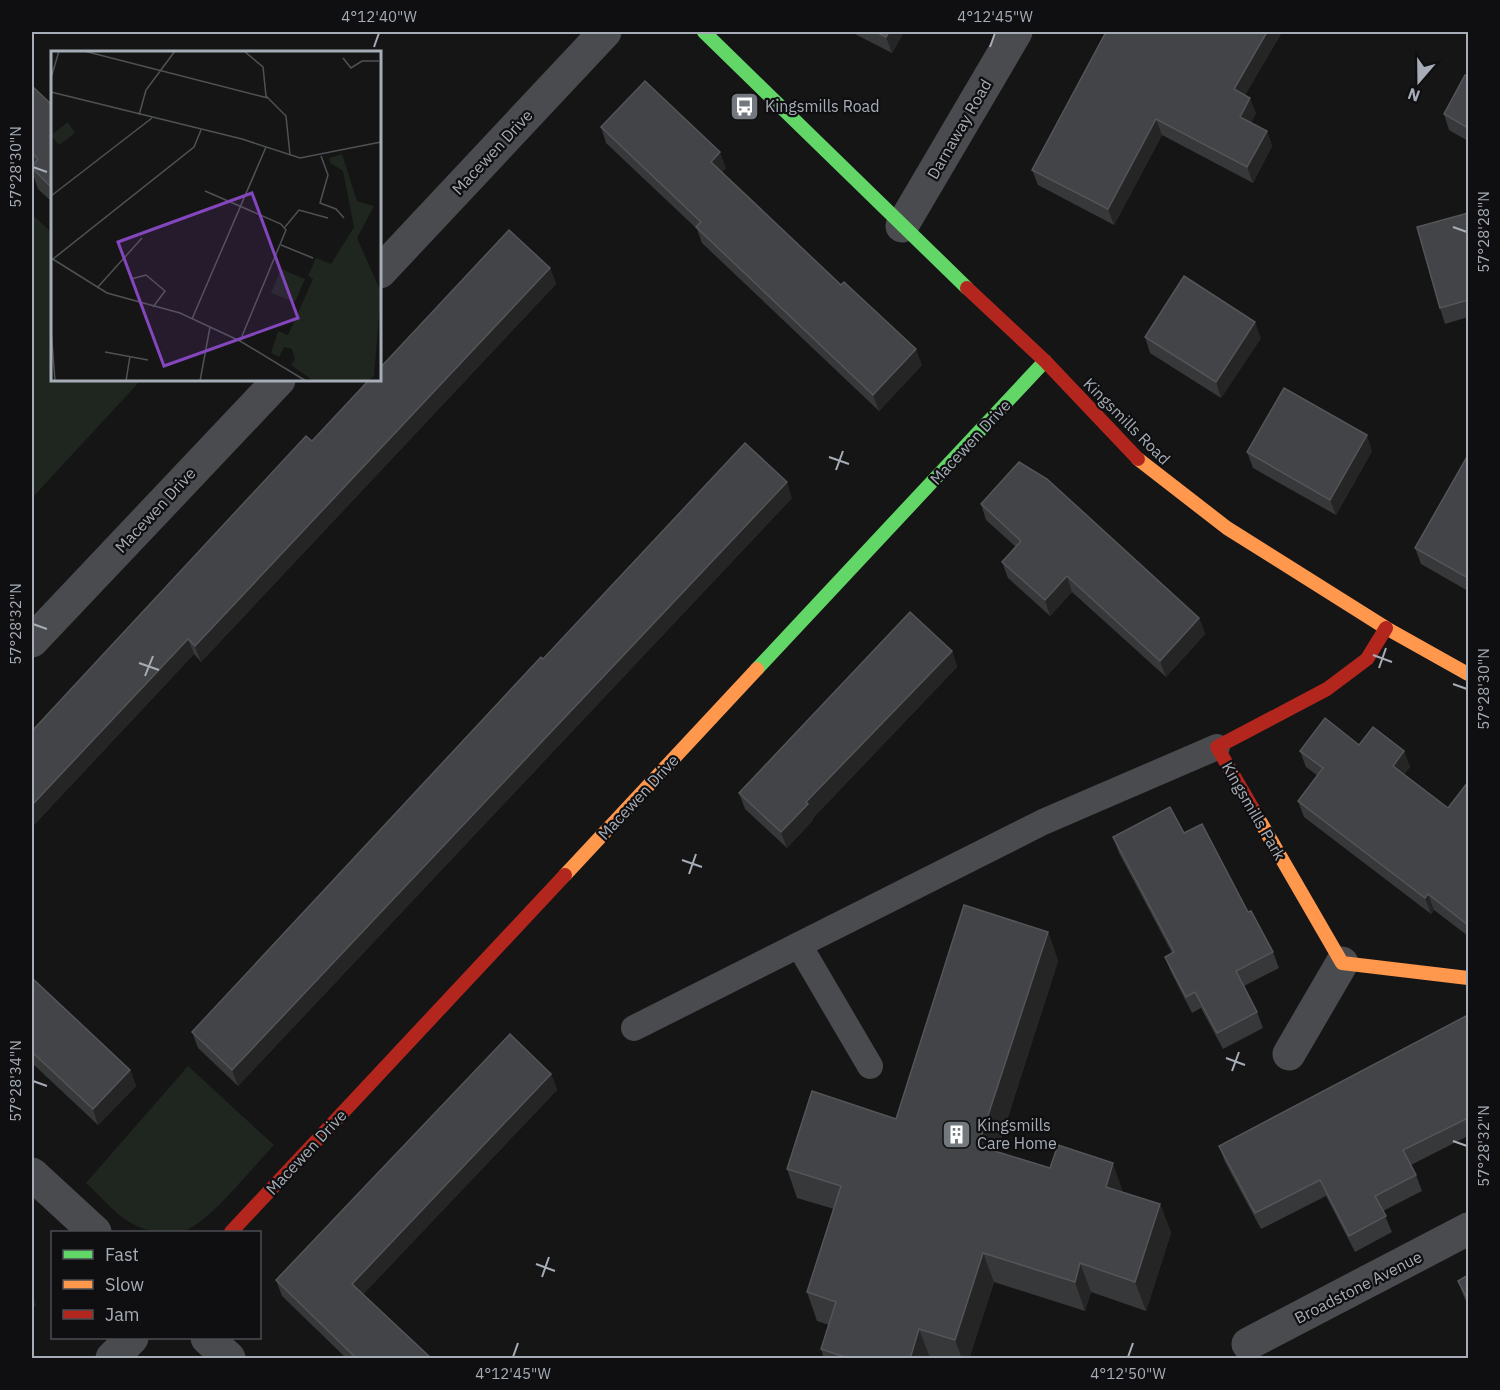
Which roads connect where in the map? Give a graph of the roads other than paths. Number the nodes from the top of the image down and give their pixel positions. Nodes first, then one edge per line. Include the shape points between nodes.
1 (605, 32) edge
2 (704, 32) edge
3 (1016, 32) edge
4 (902, 226) junction
5 (381, 271) edge
6 (1045, 361) junction
7 (278, 381) edge
8 (1386, 628) junction
9 (32, 641) edge
10 (1468, 674) edge
11 (1217, 747) junction
12 (799, 945) junction
13 (1342, 963) junction
14 (1468, 978) edge
15 (634, 1028) dead end
16 (1289, 1054) dead end
17 (870, 1066) dead end
18 (32, 1173) edge
19 (1468, 1229) edge
20 (93, 1231) edge
21 (233, 1231) edge
22 (131, 1339) edge
23 (208, 1339) edge
24 (1248, 1344) dead end
25 (112, 1359) edge
26 (229, 1359) edge

1 - 5 street, Macewen Drive
2 - 4 street, Kingsmills Road
3 - 4 street, Darnaway Road
4 - 6 street, Kingsmills Road
6 - 8 street, Kingsmills Road via 1143,464 1227,528
6 - 21 street, Macewen Drive
7 - 9 street, Macewen Drive
8 - 10 street, Kingsmills Road
8 - 11 street, Kingsmills Park via 1367,659 1327,689
11 - 12 lane via 1043,822
11 - 13 street, Kingsmills Park
12 - 15 lane
12 - 17 lane
13 - 14 street
13 - 16 street
18 - 20 street
19 - 24 street, Broadstone Avenue
22 - 25 street
23 - 26 street

